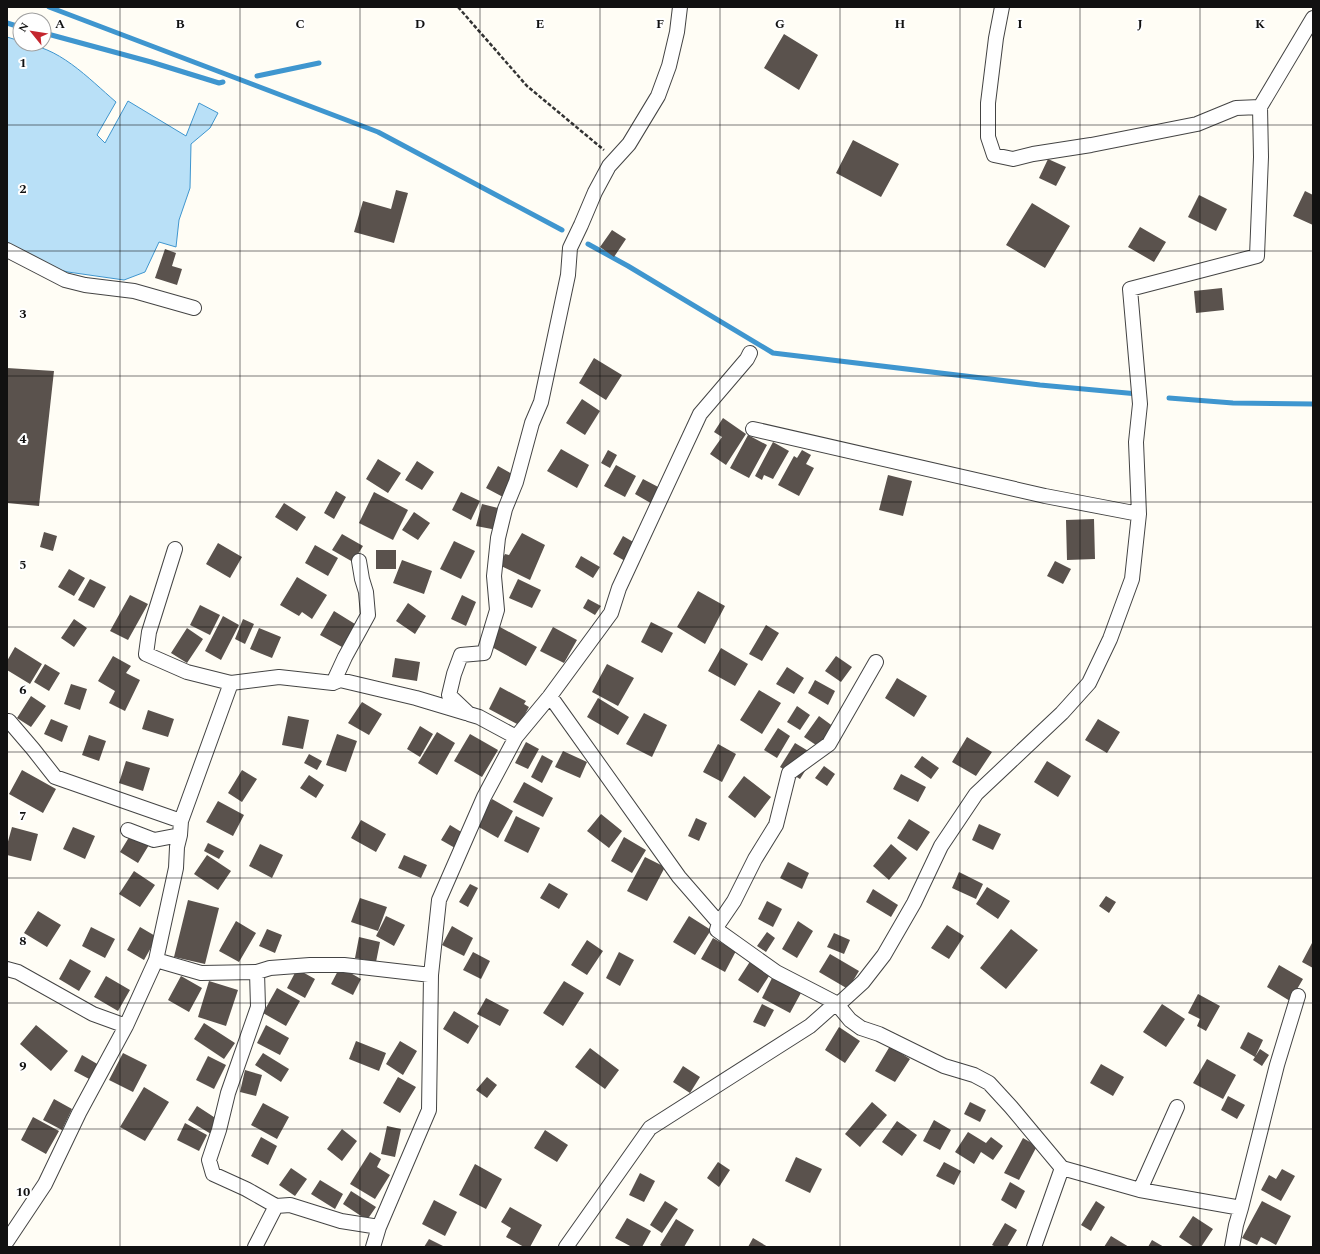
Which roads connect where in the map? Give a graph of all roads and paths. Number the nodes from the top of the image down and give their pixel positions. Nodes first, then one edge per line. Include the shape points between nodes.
1 (458, 7) edge
2 (680, 7) edge
3 (1002, 7) edge
4 (1313, 18) edge
5 (1260, 107) junction
6 (615, 159) junction
7 (7, 250) edge
8 (194, 308) dead end
9 (750, 353) dead end
10 (753, 429) dead end
11 (1139, 514) junction
12 (175, 549) dead end
13 (359, 561) dead end
14 (876, 662) dead end
15 (231, 683) junction
16 (333, 683) junction
17 (550, 696) junction
18 (469, 714) junction
19 (7, 721) edge
20 (516, 738) junction
21 (180, 821) junction
22 (128, 830) dead end
23 (180, 835) junction
24 (719, 923) junction
25 (156, 960) junction
26 (7, 969) edge
27 (257, 972) junction
28 (431, 975) junction
29 (1298, 996) dead end
30 (836, 1003) junction
31 (126, 1026) junction
32 (1177, 1107) dead end
33 (1062, 1168) junction
34 (1140, 1190) junction
35 (276, 1206) junction
36 (1241, 1208) junction
37 (379, 1227) junction
38 (7, 1240) edge
39 (255, 1247) edge
40 (373, 1247) edge
41 (566, 1247) edge
42 (1034, 1247) edge
43 (1232, 1247) edge

1 - 6 path via 527,86
2 - 6 street via 669,66 658,96 629,144
3 - 5 street via 988,103 988,137 994,155 1013,159 1091,145 1197,124 1236,108
4 - 5 street
5 - 11 street via 1261,157 1257,256 1130,289 1140,404 1136,442
6 - 18 street via 608,166 570,248 568,275 540,402 498,538 494,576 497,610 484,653 461,655 454,674 449,695
7 - 8 street via 65,280 134,291
9 - 17 street via 700,414 619,588 611,612
10 - 11 street via 1045,496
11 - 30 street via 1132,579 1110,639 1089,683 1062,713 976,794 941,846 914,903 884,955 863,982 841,1002
12 - 15 street via 149,632 146,654 188,672
13 - 16 street via 368,615
14 - 24 street via 829,744 789,773 776,825
15 - 16 street via 279,678
15 - 21 street
16 - 18 street via 340,680
17 - 20 street
17 - 24 street via 680,877
18 - 20 street
19 - 21 street via 55,777
20 - 28 street via 484,797 439,900
21 - 23 street
22 - 23 street via 154,840
23 - 25 street via 176,868
24 - 30 street via 717,930 770,968
25 - 27 street via 201,973
25 - 31 street
26 - 31 street via 18,972 93,1014
27 - 28 street via 270,968 344,965
27 - 35 street via 258,1007 228,1093 209,1160 213,1174
28 - 37 street via 429,1110
29 - 36 street via 1276,1065
30 - 33 street via 850,1020 862,1028 944,1066 974,1074 989,1083
30 - 41 street via 810,1026 650,1128
31 - 38 street via 79,1113 45,1184
32 - 34 street
33 - 34 street
33 - 42 street
34 - 36 street
35 - 37 street via 290,1205 341,1221
35 - 39 street
36 - 43 street
37 - 40 street

